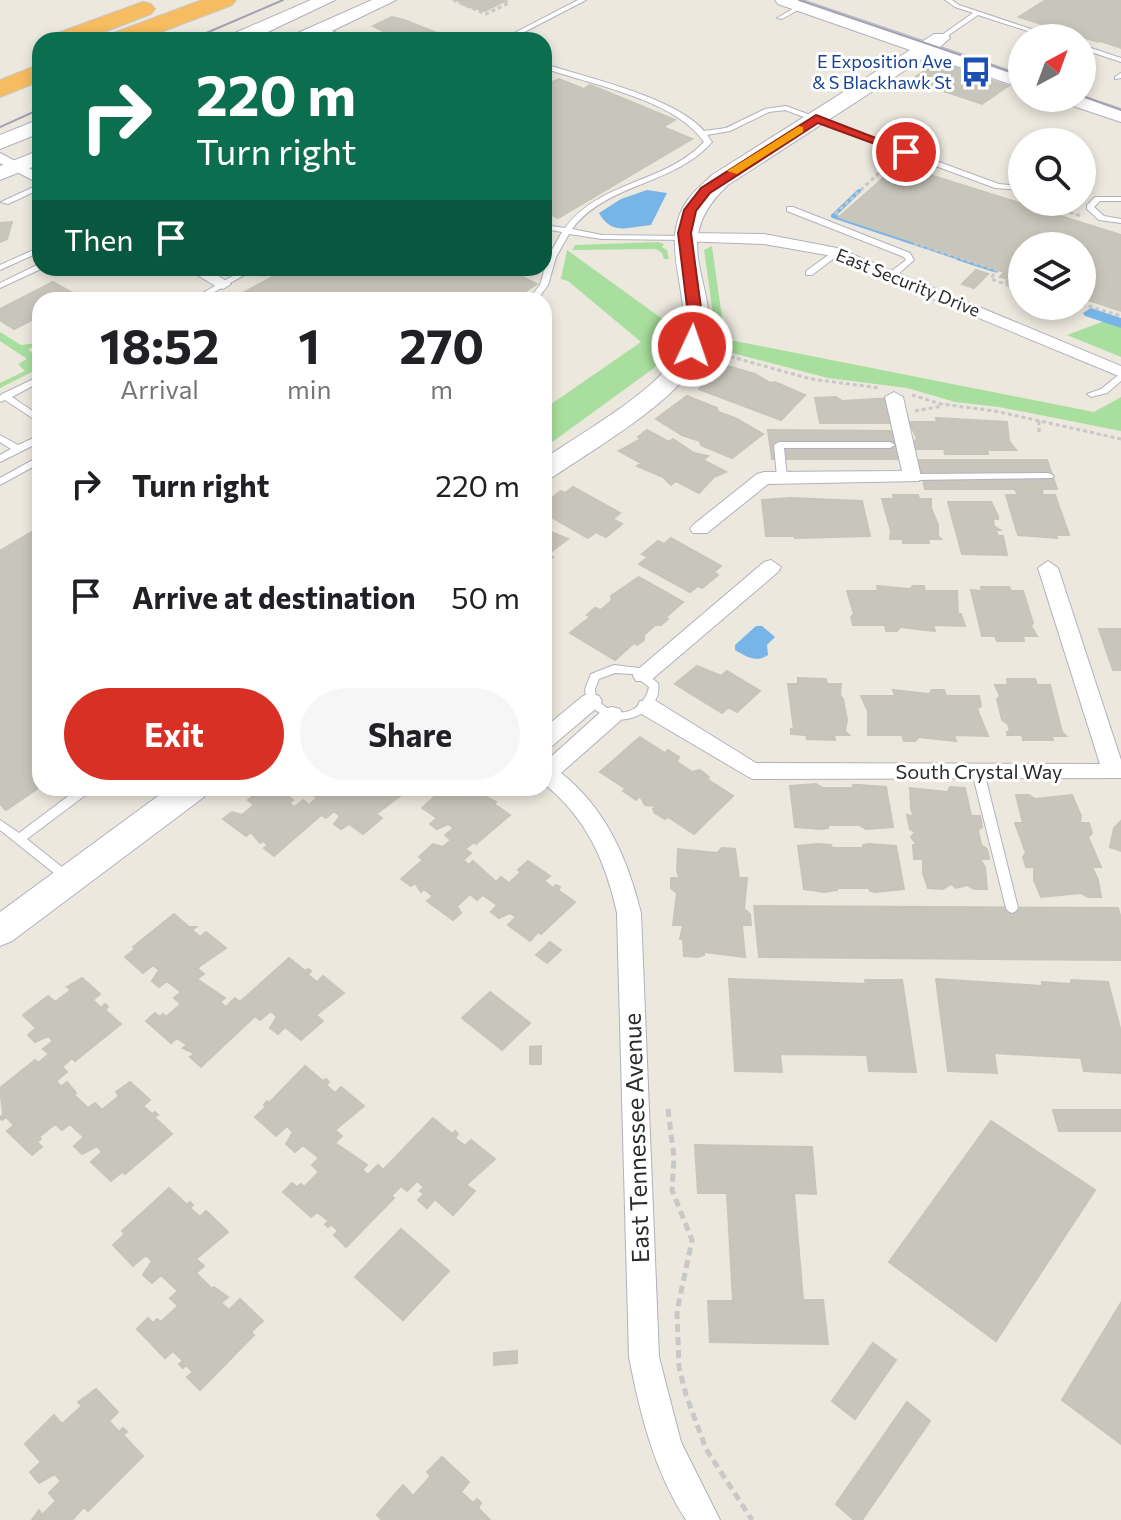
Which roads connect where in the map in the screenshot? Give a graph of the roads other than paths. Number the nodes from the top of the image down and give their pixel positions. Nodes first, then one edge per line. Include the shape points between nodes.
1 (167, 0) edge
2 (224, 0) edge
3 (326, 0) edge
4 (387, 0) edge
5 (583, 0) edge
6 (829, 0) edge
7 (948, 0) edge
8 (789, 8) edge
9 (977, 13) junction
10 (1011, 24) edge
11 (323, 29) junction
12 (82, 32) edge
13 (138, 32) edge
14 (253, 32) edge
15 (316, 32) edge
16 (330, 32) edge
17 (520, 32) edge
18 (934, 43) junction
19 (1096, 52) edge
20 (1121, 60) edge
21 (32, 61) edge
22 (1008, 62) edge
23 (0, 63) edge
24 (32, 64) edge
25 (552, 68) edge
26 (1008, 76) edge
27 (0, 86) edge
28 (1096, 90) edge
29 (1121, 98) edge
30 (1096, 108) edge
31 (1121, 116) edge
32 (816, 119) junction
33 (32, 129) edge
34 (703, 133) junction
35 (0, 143) edge
36 (32, 158) edge
37 (6, 166) edge
38 (32, 177) edge
39 (1008, 187) edge
40 (32, 190) edge
41 (1121, 199) edge
42 (1096, 200) edge
43 (5, 202) dead end
44 (790, 209) dead end
45 (1096, 215) edge
46 (1121, 221) edge
47 (552, 229) edge
48 (568, 232) junction
49 (685, 238) junction
50 (32, 253) edge
51 (837, 253) junction
52 (552, 259) edge
53 (0, 268) edge
54 (32, 271) edge
55 (809, 273) dead end
56 (0, 275) edge
57 (892, 275) junction
58 (208, 276) edge
59 (238, 276) edge
60 (10, 281) junction
61 (223, 284) junction
62 (0, 286) edge
63 (208, 292) edge
64 (1121, 374) edge
65 (32, 383) edge
66 (1091, 394) dead end
67 (2, 398) edge
68 (896, 403) road end
69 (32, 415) edge
70 (0, 438) edge
71 (32, 442) edge
72 (890, 445) dead end
73 (18, 449) junction
74 (0, 459) edge
75 (32, 464) edge
76 (552, 465) edge
77 (1049, 476) dead end
78 (782, 477) junction
79 (912, 477) junction
80 (0, 482) edge
81 (700, 529) dead end
82 (771, 567) dead end
83 (1048, 568) dead end
84 (643, 676) junction
85 (591, 701) junction
86 (648, 707) junction
87 (612, 715) junction
88 (552, 733) edge
89 (552, 767) edge
90 (978, 772) junction
91 (552, 778) edge
92 (76, 796) edge
93 (182, 796) edge
94 (0, 824) edge
95 (19, 839) junction
96 (70, 879) junction
97 (1012, 908) dead end
98 (0, 931) edge
99 (704, 1520) edge

1 - 12 highway
2 - 13 highway
3 - 14 street
4 - 11 street
5 - 17 lane
6 - 18 street
7 - 9 lane
8 - 18 street
9 - 10 lane
9 - 18 lane
11 - 15 street
11 - 16 lane
18 - 22 street
18 - 26 street
18 - 32 street
19 - 20 lane
21 - 23 highway
24 - 27 highway
25 - 34 lane via 665,108
28 - 29 street
30 - 31 street
32 - 34 lane via 773,108 728,130
32 - 39 lane
32 - 49 street via 705,191 688,215
33 - 35 street
34 - 48 lane via 708,142 703,148 594,203
36 - 37 street
37 - 38 street
40 - 43 lane
41 - 42 lane
44 - 57 lane via 907,255 908,264
45 - 46 lane
47 - 48 lane
48 - 49 lane
48 - 52 lane
49 - 51 street, East Security Drive via 780,240
49 - 76 street via 696,323 685,361 657,389
50 - 53 lane
51 - 55 lane
51 - 57 street, East Security Drive
54 - 60 lane
56 - 60 lane
57 - 64 street, East Security Drive
58 - 61 street
59 - 61 lane
60 - 62 lane
61 - 63 lane
64 - 66 lane via 1104,391
65 - 67 lane
67 - 69 lane
68 - 79 street
70 - 73 lane
71 - 73 lane
72 - 78 lane via 779,445
73 - 74 lane
75 - 80 lane
77 - 79 lane
78 - 79 street
78 - 81 street via 764,478
82 - 84 street
83 - 90 street, South Crystal Way via 1114,772
84 - 85 lane via 626,669 605,671 595,677
84 - 86 lane via 654,686
85 - 87 lane
85 - 88 street
86 - 87 lane
86 - 90 street, South Crystal Way via 752,771
87 - 89 street
90 - 97 lane
91 - 99 street, East Tennessee Avenue via 599,830 623,880 629,913 644,1357 673,1463
92 - 95 lane
93 - 96 street
94 - 95 lane
95 - 96 lane
96 - 98 street

